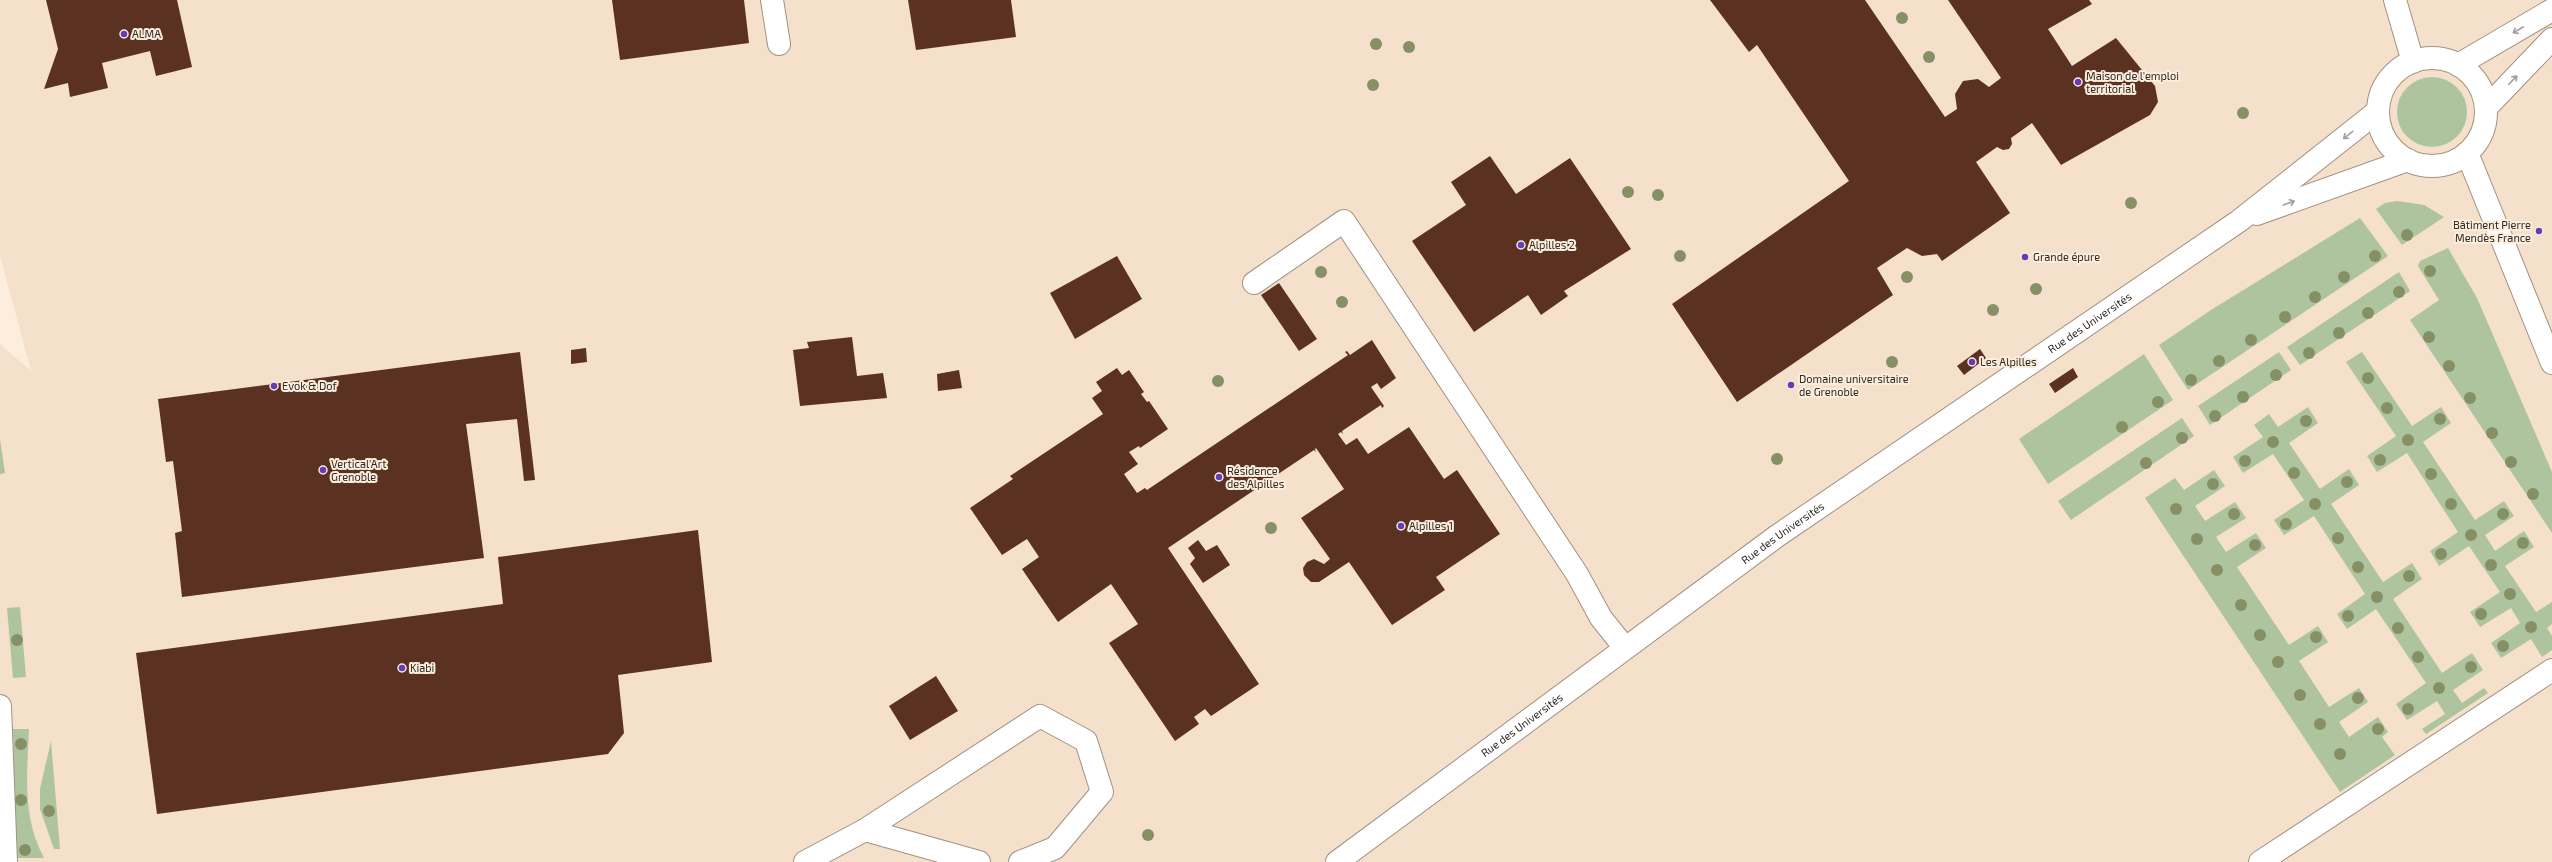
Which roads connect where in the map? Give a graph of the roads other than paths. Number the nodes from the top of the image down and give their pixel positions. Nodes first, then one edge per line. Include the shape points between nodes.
1 (772, 0) edge
2 (2395, 0) edge
3 (2552, 10) edge
4 (2552, 40) edge
5 (779, 44) dead end
6 (2413, 62) junction
7 (2458, 65) junction
8 (2486, 108) junction
9 (2378, 111) junction
10 (2467, 153) junction
11 (2408, 160) junction
12 (2239, 221) junction
13 (1254, 283) dead end
14 (2552, 363) edge
15 (1626, 648) junction
16 (2552, 670) edge
17 (0, 706) edge
18 (865, 830) junction
19 (6, 862) edge
20 (805, 862) edge
21 (979, 862) edge
22 (1020, 862) edge
23 (1338, 862) edge
24 (2260, 862) edge

1 - 5 street
2 - 6 street
3 -> 7 street
8 -> 4 street
6 - 7 street via 2428,58
6 - 9 street via 2399,70 2388,81 2381,95
7 - 8 street via 2472,76 2482,91
8 - 10 street via 2485,125 2478,140
9 - 11 street via 2385,140
9 -> 12 street, Rue des Universités
10 - 11 street via 2454,162 2439,166 2423,165
10 - 14 street
12 -> 11 street, Rue des Universités
12 - 15 street, Rue des Universités via 1777,536
13 - 15 street via 1344,221 1577,574 1601,618
15 - 23 street, Rue des Universités
16 - 24 street
17 - 19 street
18 - 20 street
18 - 21 street
18 - 22 street via 1040,716 1086,741 1102,792 1055,848

